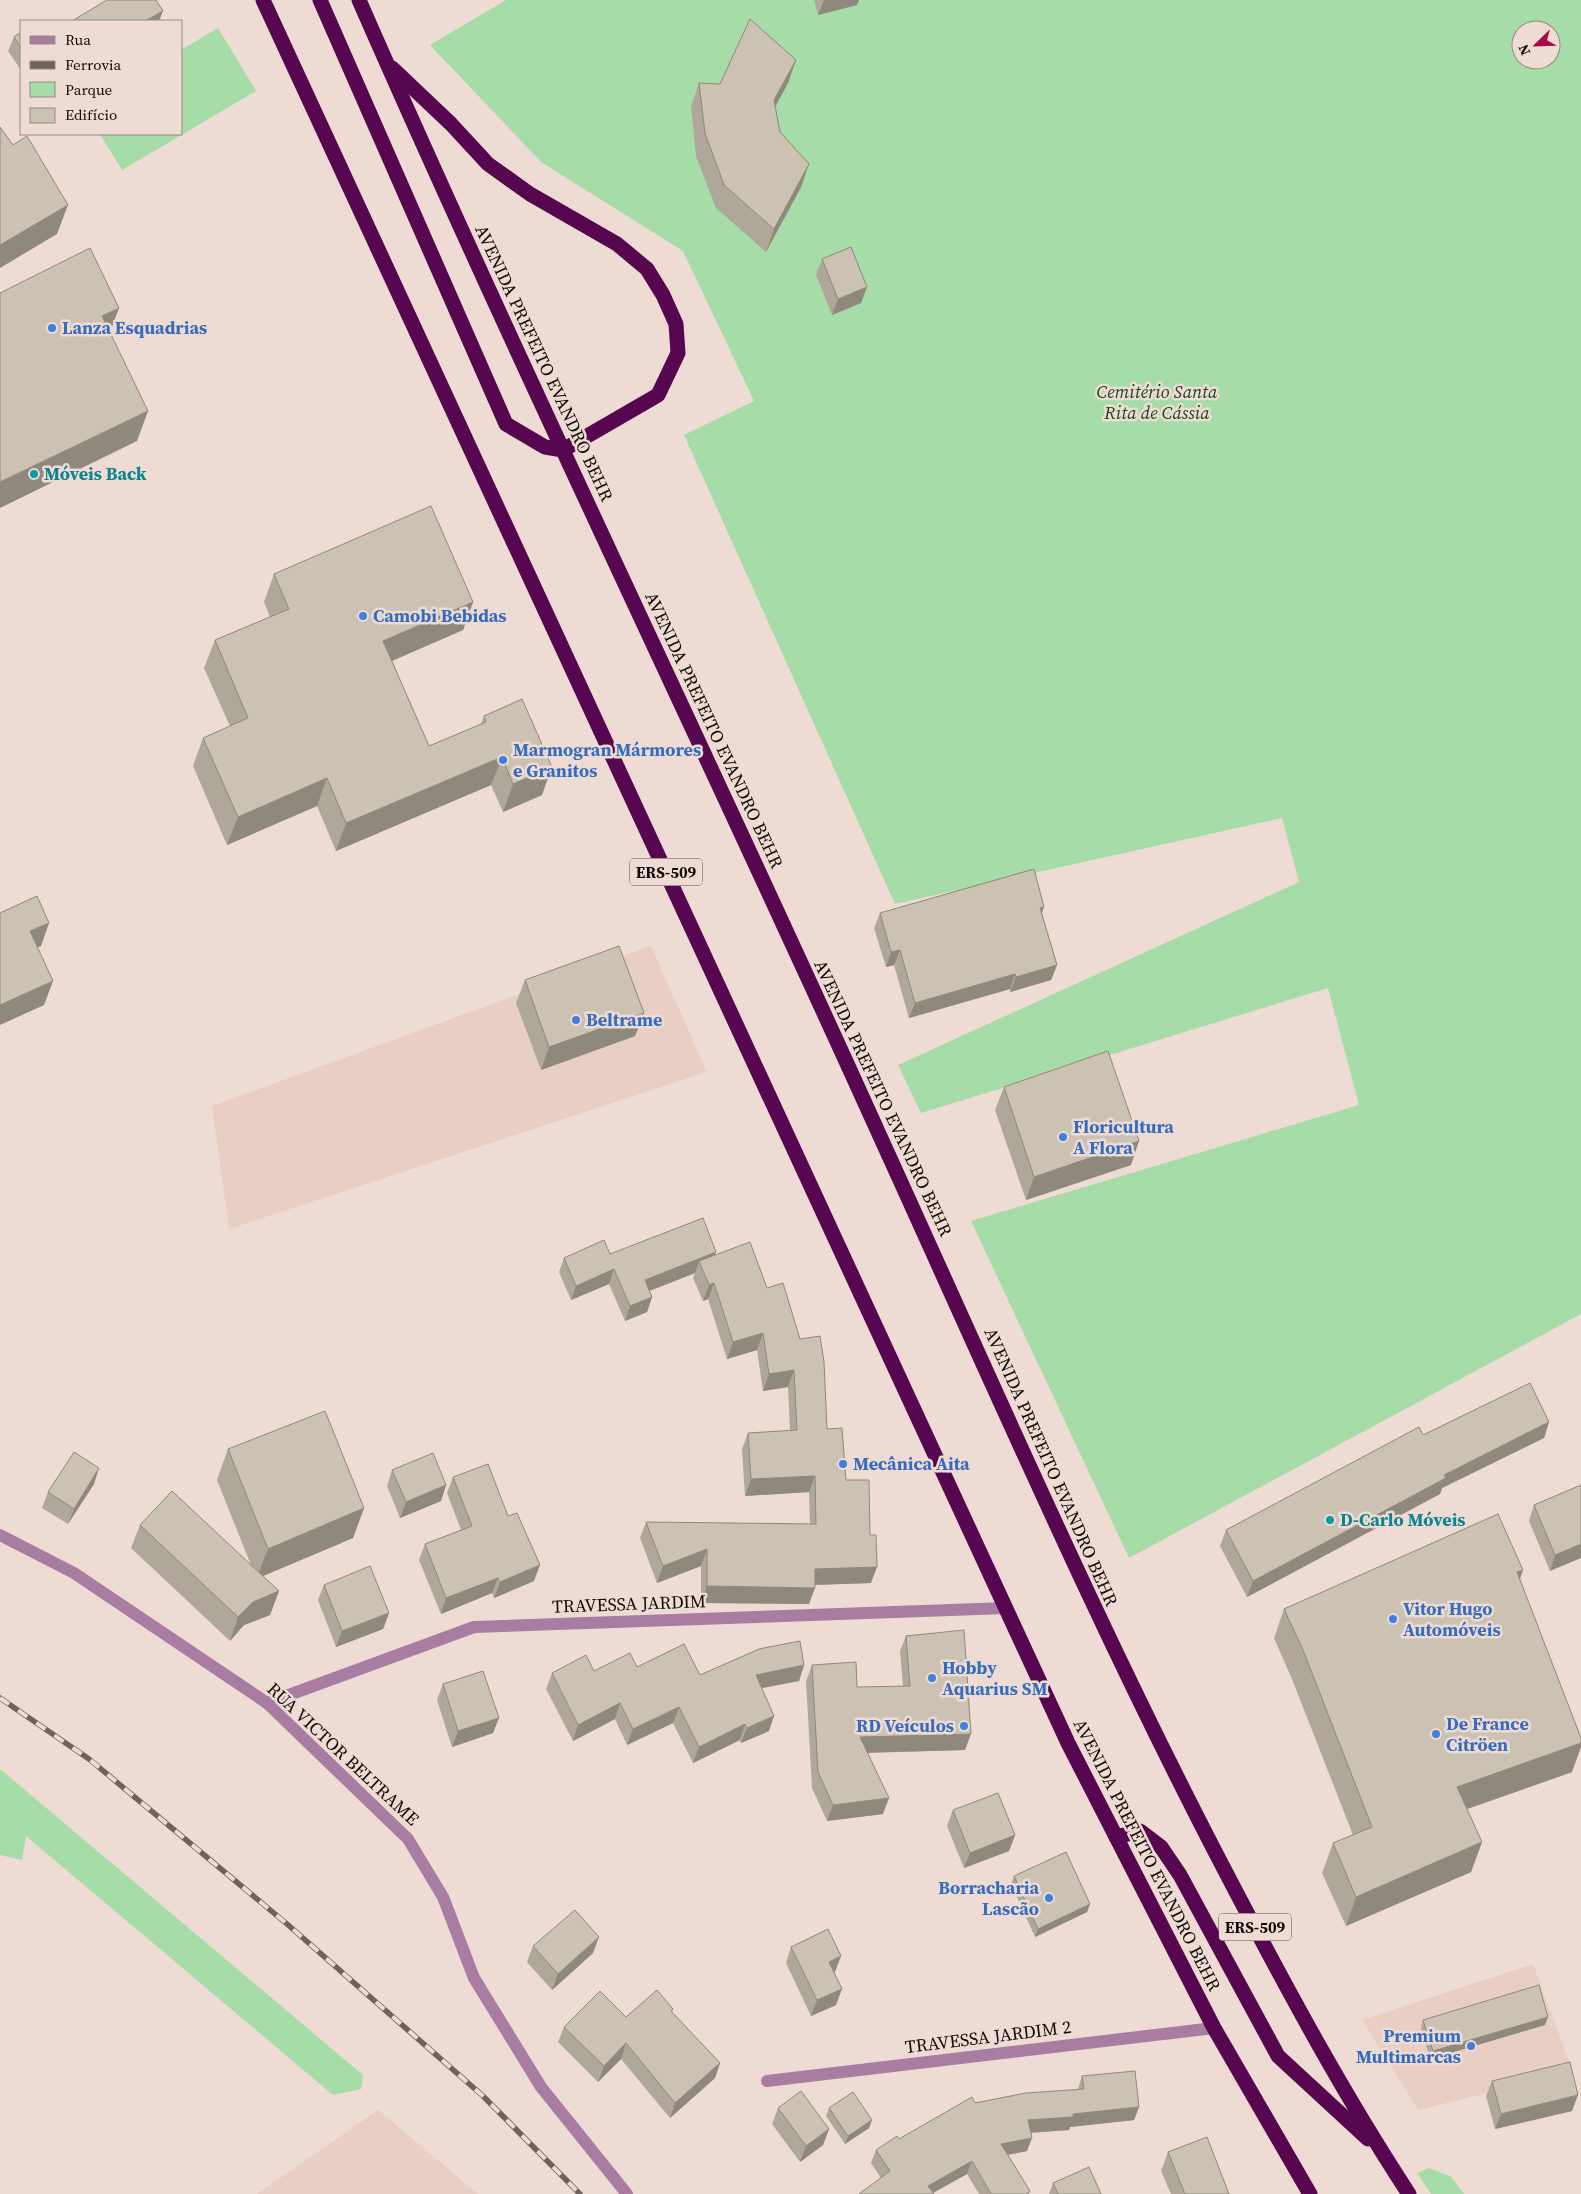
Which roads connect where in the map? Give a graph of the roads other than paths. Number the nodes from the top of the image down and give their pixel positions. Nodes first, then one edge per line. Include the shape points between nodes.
1 (263, 0) edge
2 (320, 0) edge
3 (359, 0) edge
4 (385, 62) junction
5 (563, 450) junction
6 (0, 1534) edge
7 (1006, 1608) junction
8 (268, 1703) junction
9 (1116, 1837) junction
10 (1214, 2028) junction
11 (767, 2081) dead end
12 (1380, 2150) junction
13 (627, 2194) edge
14 (1310, 2194) edge
15 (1409, 2194) edge

1 - 7 highway, AVENIDA PREFEITO EVANDRO BEHR / ERS-509
2 - 5 highway via 506,424 544,447
3 - 4 highway, AVENIDA PREFEITO EVANDRO BEHR / ERS-509
4 - 5 highway, AVENIDA PREFEITO EVANDRO BEHR / ERS-509
4 - 5 highway via 488,164 530,194 618,244 647,269 663,295 676,324 678,353 658,395
5 - 12 highway, AVENIDA PREFEITO EVANDRO BEHR / ERS-509 via 825,1014 1106,1633 1175,1776 1280,1976
6 - 8 street, RUA VICTOR BELTRAME via 74,1573
7 - 8 street, TRAVESSA JARDIM via 474,1627
7 - 9 highway, AVENIDA PREFEITO EVANDRO BEHR / ERS-509 via 1068,1743
8 - 13 street, RUA VICTOR BELTRAME via 408,1839 443,1897 479,1987 541,2087
9 - 10 highway, AVENIDA PREFEITO EVANDRO BEHR / ERS-509
9 - 12 highway via 1140,1831 1161,1846 1278,2056
10 - 11 street, TRAVESSA JARDIM 2
10 - 14 highway, AVENIDA PREFEITO EVANDRO BEHR / ERS-509
12 - 15 highway, AVENIDA PREFEITO EVANDRO BEHR / ERS-509

